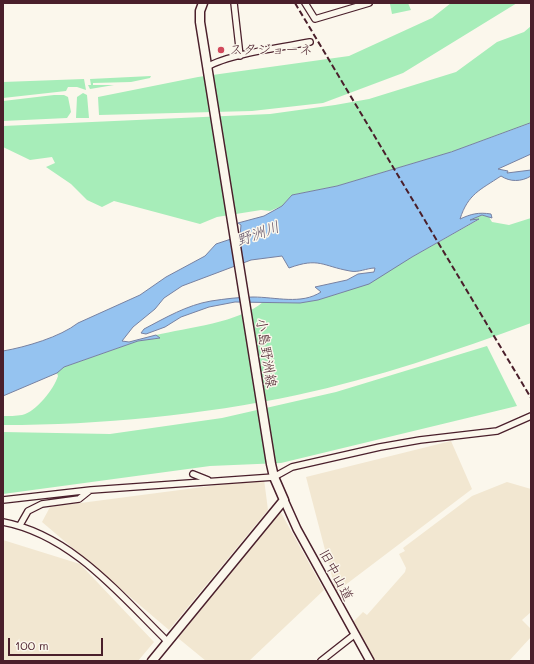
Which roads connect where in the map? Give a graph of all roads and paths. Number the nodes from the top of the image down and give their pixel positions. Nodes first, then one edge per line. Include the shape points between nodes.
1 (203, 3) edge
2 (234, 3) edge
3 (305, 3) edge
4 (369, 3) edge
5 (349, 5) edge
6 (310, 42) dead end
7 (240, 56) junction
8 (208, 71) junction
9 (531, 416) edge
10 (192, 474) dead end
11 (274, 477) junction
12 (210, 481) junction
13 (91, 490) junction
14 (3, 500) edge
15 (284, 500) junction
16 (3, 522) edge
17 (20, 525) junction
18 (354, 635) junction
19 (168, 642) junction
20 (152, 661) edge
21 (321, 661) edge
22 (370, 661) edge

1 - 8 main road, 小島野洲線 via 200,22
2 - 7 street
3 - 5 street via 315,19
4 - 5 street
6 - 7 street
7 - 8 street via 214,63
8 - 11 main road, 小島野洲線
9 - 11 street via 497,431 380,447 292,467
10 - 12 street
11 - 12 street
11 - 15 main road, 小島野洲線
12 - 13 street
13 - 14 street
13 - 17 street via 79,499 42,504 28,511
15 - 18 street, 旧中山道
15 - 19 main road
16 - 17 street
17 - 19 street via 52,540 83,561
18 - 21 street
18 - 22 street, 旧中山道
19 - 20 main road

